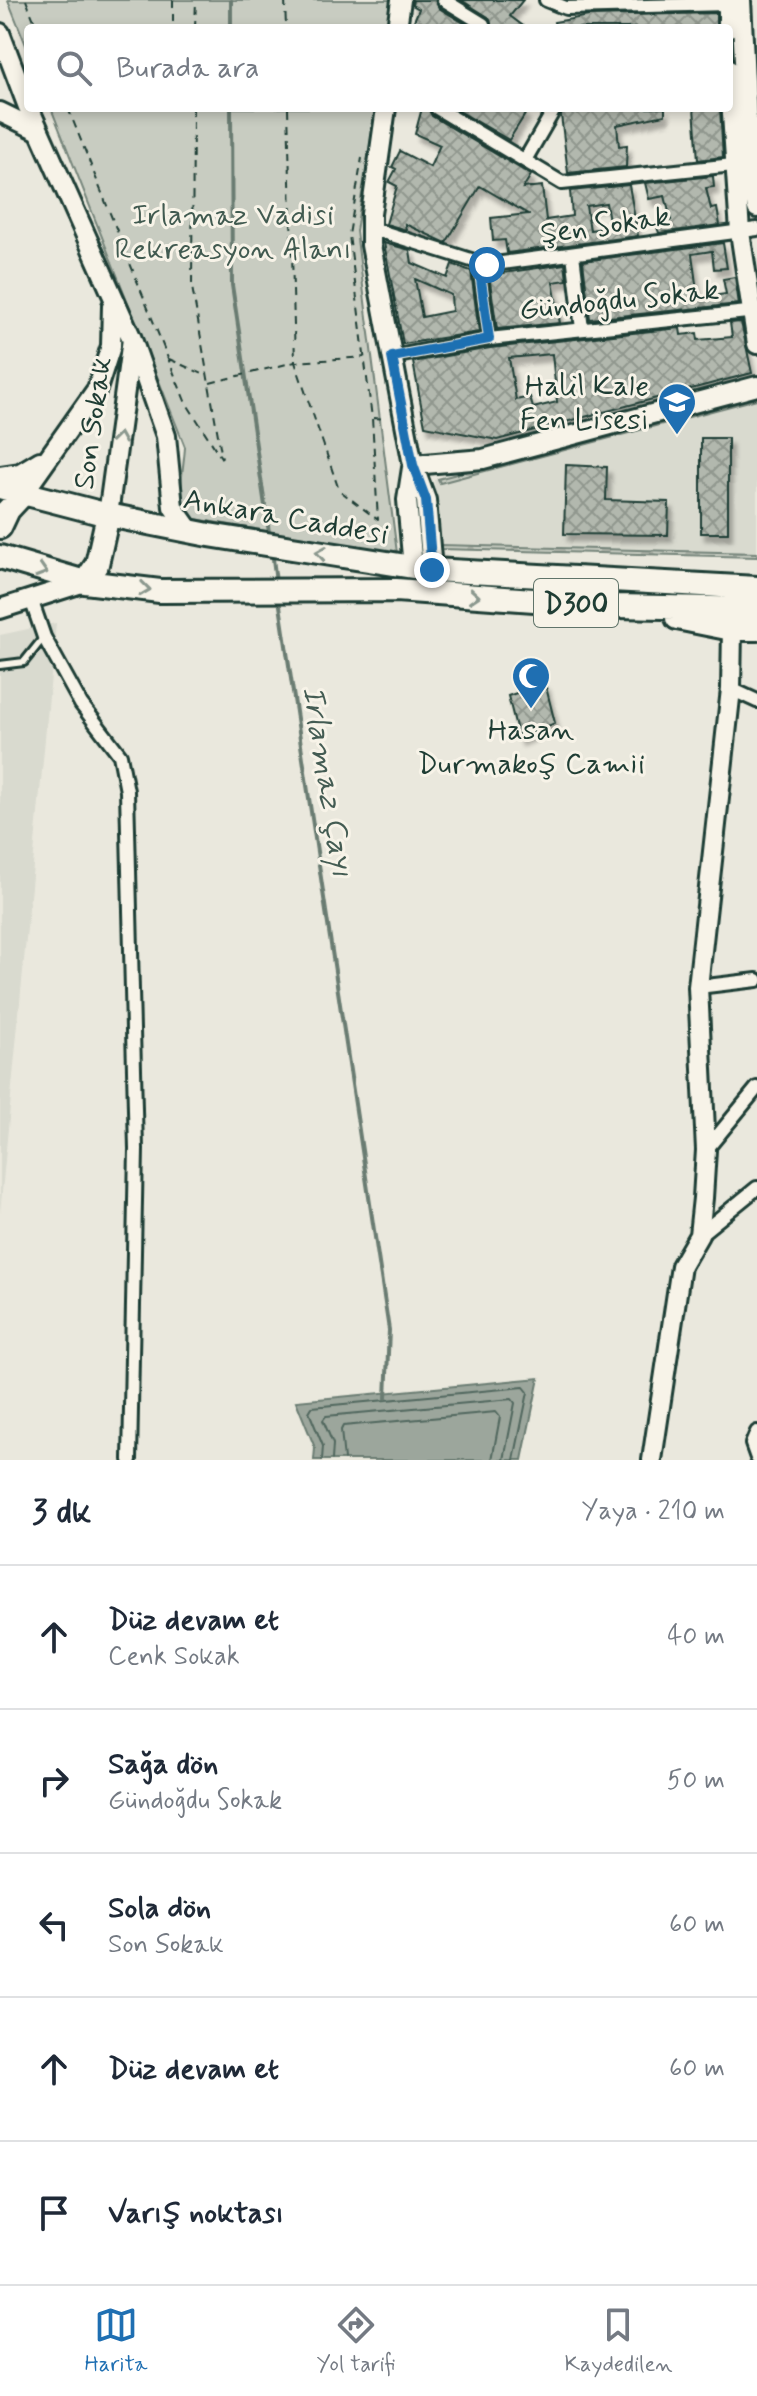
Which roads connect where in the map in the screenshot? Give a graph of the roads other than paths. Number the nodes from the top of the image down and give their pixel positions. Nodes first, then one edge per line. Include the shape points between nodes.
1 (401, 0) edge
2 (444, 0) edge
3 (546, 0) edge
4 (733, 1) edge
5 (398, 24) edge
6 (483, 24) dead end
7 (729, 24) edge
8 (0, 33) edge
9 (738, 76) edge
10 (24, 96) edge
11 (0, 112) edge
12 (30, 112) edge
13 (385, 112) edge
14 (444, 112) edge
15 (553, 112) edge
16 (37, 130) junction
17 (525, 160) junction
18 (747, 163) edge
19 (757, 208) edge
20 (370, 228) junction
21 (749, 231) edge
22 (573, 254) junction
23 (479, 265) junction
24 (112, 295) junction
25 (754, 311) edge
26 (582, 329) junction
27 (132, 339) junction
28 (489, 339) junction
29 (757, 344) edge
30 (392, 357) junction
31 (757, 386) edge
32 (49, 455) junction
33 (413, 465) junction
34 (0, 476) edge
35 (0, 487) edge
36 (22, 495) junction
37 (108, 515) junction
38 (0, 527) edge
39 (200, 533) junction
40 (0, 557) edge
41 (414, 568) junction
42 (757, 575) edge
43 (560, 579) junction
44 (85, 582) junction
45 (757, 588) edge
46 (32, 602) junction
47 (617, 606) junction
48 (0, 609) edge
49 (757, 609) edge
50 (732, 629) junction
51 (757, 629) edge
52 (44, 637) junction
53 (0, 665) edge
54 (731, 689) junction
55 (757, 701) edge
56 (757, 980) edge
57 (698, 987) junction
58 (757, 1088) edge
59 (706, 1150) junction
60 (757, 1188) edge
61 (699, 1235) junction
62 (757, 1432) edge
63 (757, 1458) edge
64 (130, 1460) edge
65 (652, 1460) edge

1 - 5 street
2 - 6 street
3 - 4 street via 566,8
4 - 7 street
4 - 9 street
8 - 10 street, Son Sokak
9 - 18 street
11 - 16 street
12 - 16 street, Son Sokak
13 - 20 street
14 - 17 street
15 - 17 street
16 - 24 street, Son Sokak
17 - 18 street via 562,183
18 - 19 street
18 - 21 street
20 - 23 street, Şen Sokak
20 - 30 street
21 - 22 street, Şen Sokak
21 - 25 street
22 - 23 street, Şen Sokak
22 - 26 street
23 - 28 street
24 - 27 street, Son Sokak
24 - 32 street, Son Sokak via 107,368
25 - 26 street, Gündoğdu Sokak
25 - 29 street
26 - 28 street, Gündoğdu Sokak
37 -> 27 street, Son Sokak
27 - 39 street via 166,436 173,507
28 - 30 street, Gündoğdu Sokak
30 - 33 street
31 - 33 street via 483,459
32 - 34 street, Son Sokak via 20,473
32 - 36 street, Son Sokak
33 - 41 street via 426,500
35 - 36 highway, Ankara Caddesi / D300
36 - 37 highway, Ankara Caddesi / D300
36 - 38 highway
37 - 39 highway, Ankara Caddesi / D300
37 - 44 highway via 102,549
41 -> 39 highway, Ankara Caddesi / D300
40 -> 44 highway, Ankara Caddesi / D300
41 - 43 highway, Ankara Caddesi / D300
42 - 43 highway
43 - 45 highway, Ankara Caddesi / D300
44 - 46 street
44 -> 47 highway, Ankara Caddesi / D300 via 206,593 396,590
46 - 48 street
46 - 52 street
47 - 49 highway, Ankara Caddesi / D300
47 - 50 highway
50 - 51 highway
50 - 54 street
52 - 53 lane via 24,662
52 - 64 street via 81,704 120,755 127,791 136,1149
54 - 55 street
54 - 57 street
56 - 57 street
57 - 59 street
58 - 59 street
59 - 61 street
60 - 61 street
61 - 65 street via 681,1266
62 - 63 street via 752,1444

